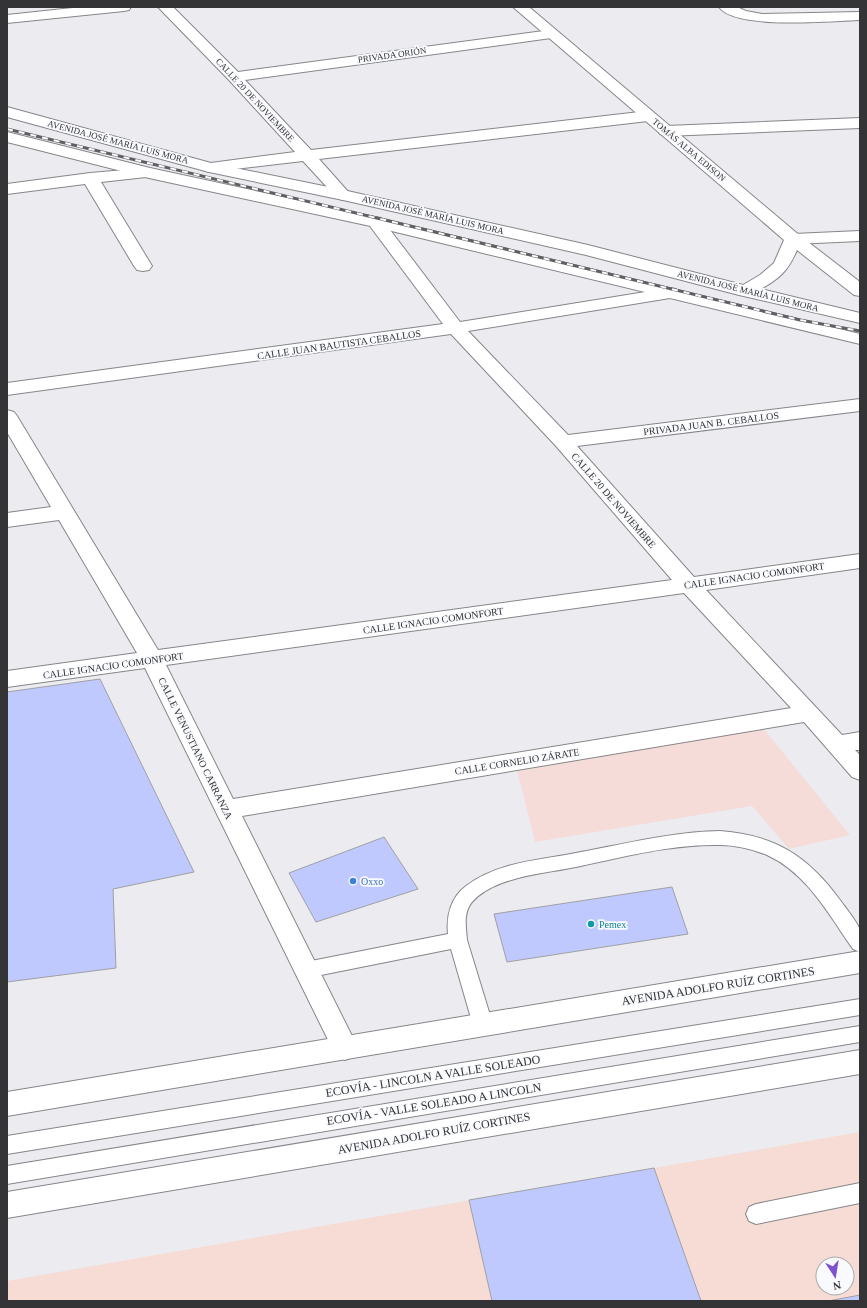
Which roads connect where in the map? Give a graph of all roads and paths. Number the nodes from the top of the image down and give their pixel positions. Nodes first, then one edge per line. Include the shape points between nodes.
1 (124, 7) edge
2 (165, 7) edge
3 (520, 7) edge
4 (726, 7) edge
5 (860, 16) edge
6 (7, 19) edge
7 (551, 34) junction
8 (234, 77) junction
9 (7, 112) edge
10 (648, 116) junction
11 (860, 123) edge
12 (666, 131) junction
13 (7, 137) edge
14 (307, 155) junction
15 (209, 167) junction
16 (149, 173) junction
17 (90, 178) junction
18 (7, 189) edge
19 (343, 195) junction
20 (375, 222) junction
21 (860, 236) edge
22 (793, 239) junction
23 (142, 266) dead end
24 (745, 291) junction
25 (860, 291) edge
26 (670, 293) junction
27 (860, 318) edge
28 (455, 328) junction
29 (860, 339) edge
30 (7, 389) edge
31 (860, 405) edge
32 (7, 416) edge
33 (563, 442) junction
34 (65, 512) junction
35 (7, 520) edge
36 (860, 561) edge
37 (689, 585) junction
38 (152, 659) junction
39 (7, 679) edge
40 (809, 713) junction
41 (860, 741) edge
42 (836, 745) junction
43 (859, 768) edge
44 (226, 809) junction
45 (458, 940) junction
46 (860, 944) edge
47 (860, 962) edge
48 (306, 970) junction
49 (860, 1007) edge
50 (483, 1025) junction
51 (860, 1034) edge
52 (345, 1048) junction
53 (860, 1062) edge
54 (7, 1104) edge
55 (7, 1145) edge
56 (7, 1175) edge
57 (860, 1193) edge
58 (7, 1205) edge
59 (756, 1214) dead end

1 - 6 street
2 - 8 street, CALLE 20 DE NOVIEMBRE
3 - 7 street, TOMÁS ALBA EDISON
4 - 5 street via 742,15 762,18
7 - 8 street, PRIVADA ORIÓN
7 - 10 street, TOMÁS ALBA EDISON
8 - 14 street, CALLE 20 DE NOVIEMBRE
9 - 15 street, AVENIDA JOSÉ MARÍA LUIS MORA
10 - 12 street, TOMÁS ALBA EDISON
10 - 14 street
11 - 12 street
12 - 22 street, TOMÁS ALBA EDISON
13 - 16 street, AVENIDA JOSÉ MARÍA LUIS MORA
14 - 15 street
14 - 19 street, CALLE 20 DE NOVIEMBRE
15 - 19 street, AVENIDA JOSÉ MARÍA LUIS MORA
16 - 17 street
16 - 20 street, AVENIDA JOSÉ MARÍA LUIS MORA
17 - 18 street
17 - 23 street
19 - 24 street, AVENIDA JOSÉ MARÍA LUIS MORA via 588,250
20 - 26 street, AVENIDA JOSÉ MARÍA LUIS MORA
20 - 28 street, CALLE 20 DE NOVIEMBRE
21 - 22 street
22 - 24 street via 782,264 766,279
22 - 25 street, TOMÁS ALBA EDISON
24 - 27 street, AVENIDA JOSÉ MARÍA LUIS MORA
26 - 28 street, CALLE JUAN BAUTISTA CEBALLOS
26 - 29 street, AVENIDA JOSÉ MARÍA LUIS MORA
28 - 30 street, CALLE JUAN BAUTISTA CEBALLOS
28 - 33 street, CALLE 20 DE NOVIEMBRE
31 - 33 street, PRIVADA JUAN B. CEBALLOS
32 - 34 street, CALLE VENUSTIANO CARRANZA
33 - 37 street, CALLE 20 DE NOVIEMBRE
34 - 35 street
34 - 38 street, CALLE VENUSTIANO CARRANZA
36 - 37 street, CALLE IGNACIO COMONFORT
37 - 38 street, CALLE IGNACIO COMONFORT
37 - 40 street, CALLE 20 DE NOVIEMBRE
38 - 39 street, CALLE IGNACIO COMONFORT
38 - 44 street, CALLE VENUSTIANO CARRANZA
40 - 42 street, CALLE 20 DE NOVIEMBRE
40 - 44 street, CALLE CORNELIO ZÁRATE
41 - 42 street
42 - 43 street, CALLE 20 DE NOVIEMBRE
44 - 48 street, CALLE VENUSTIANO CARRANZA
45 - 46 lane via 456,915 463,901 472,891 489,881 514,873 655,844 719,838 744,840 774,850 795,862 813,878
45 - 48 lane
45 - 50 lane
47 - 50 street, AVENIDA ADOLFO RUÍZ CORTINES
48 - 52 street, CALLE VENUSTIANO CARRANZA
49 - 55 lane, ECOVÍA - LINCOLN A VALLE SOLEADO
50 - 52 street, AVENIDA ADOLFO RUÍZ CORTINES
51 - 56 lane, ECOVÍA - VALLE SOLEADO A LINCOLN
52 - 54 street, AVENIDA ADOLFO RUÍZ CORTINES
53 - 58 street, AVENIDA ADOLFO RUÍZ CORTINES
57 - 59 lane

